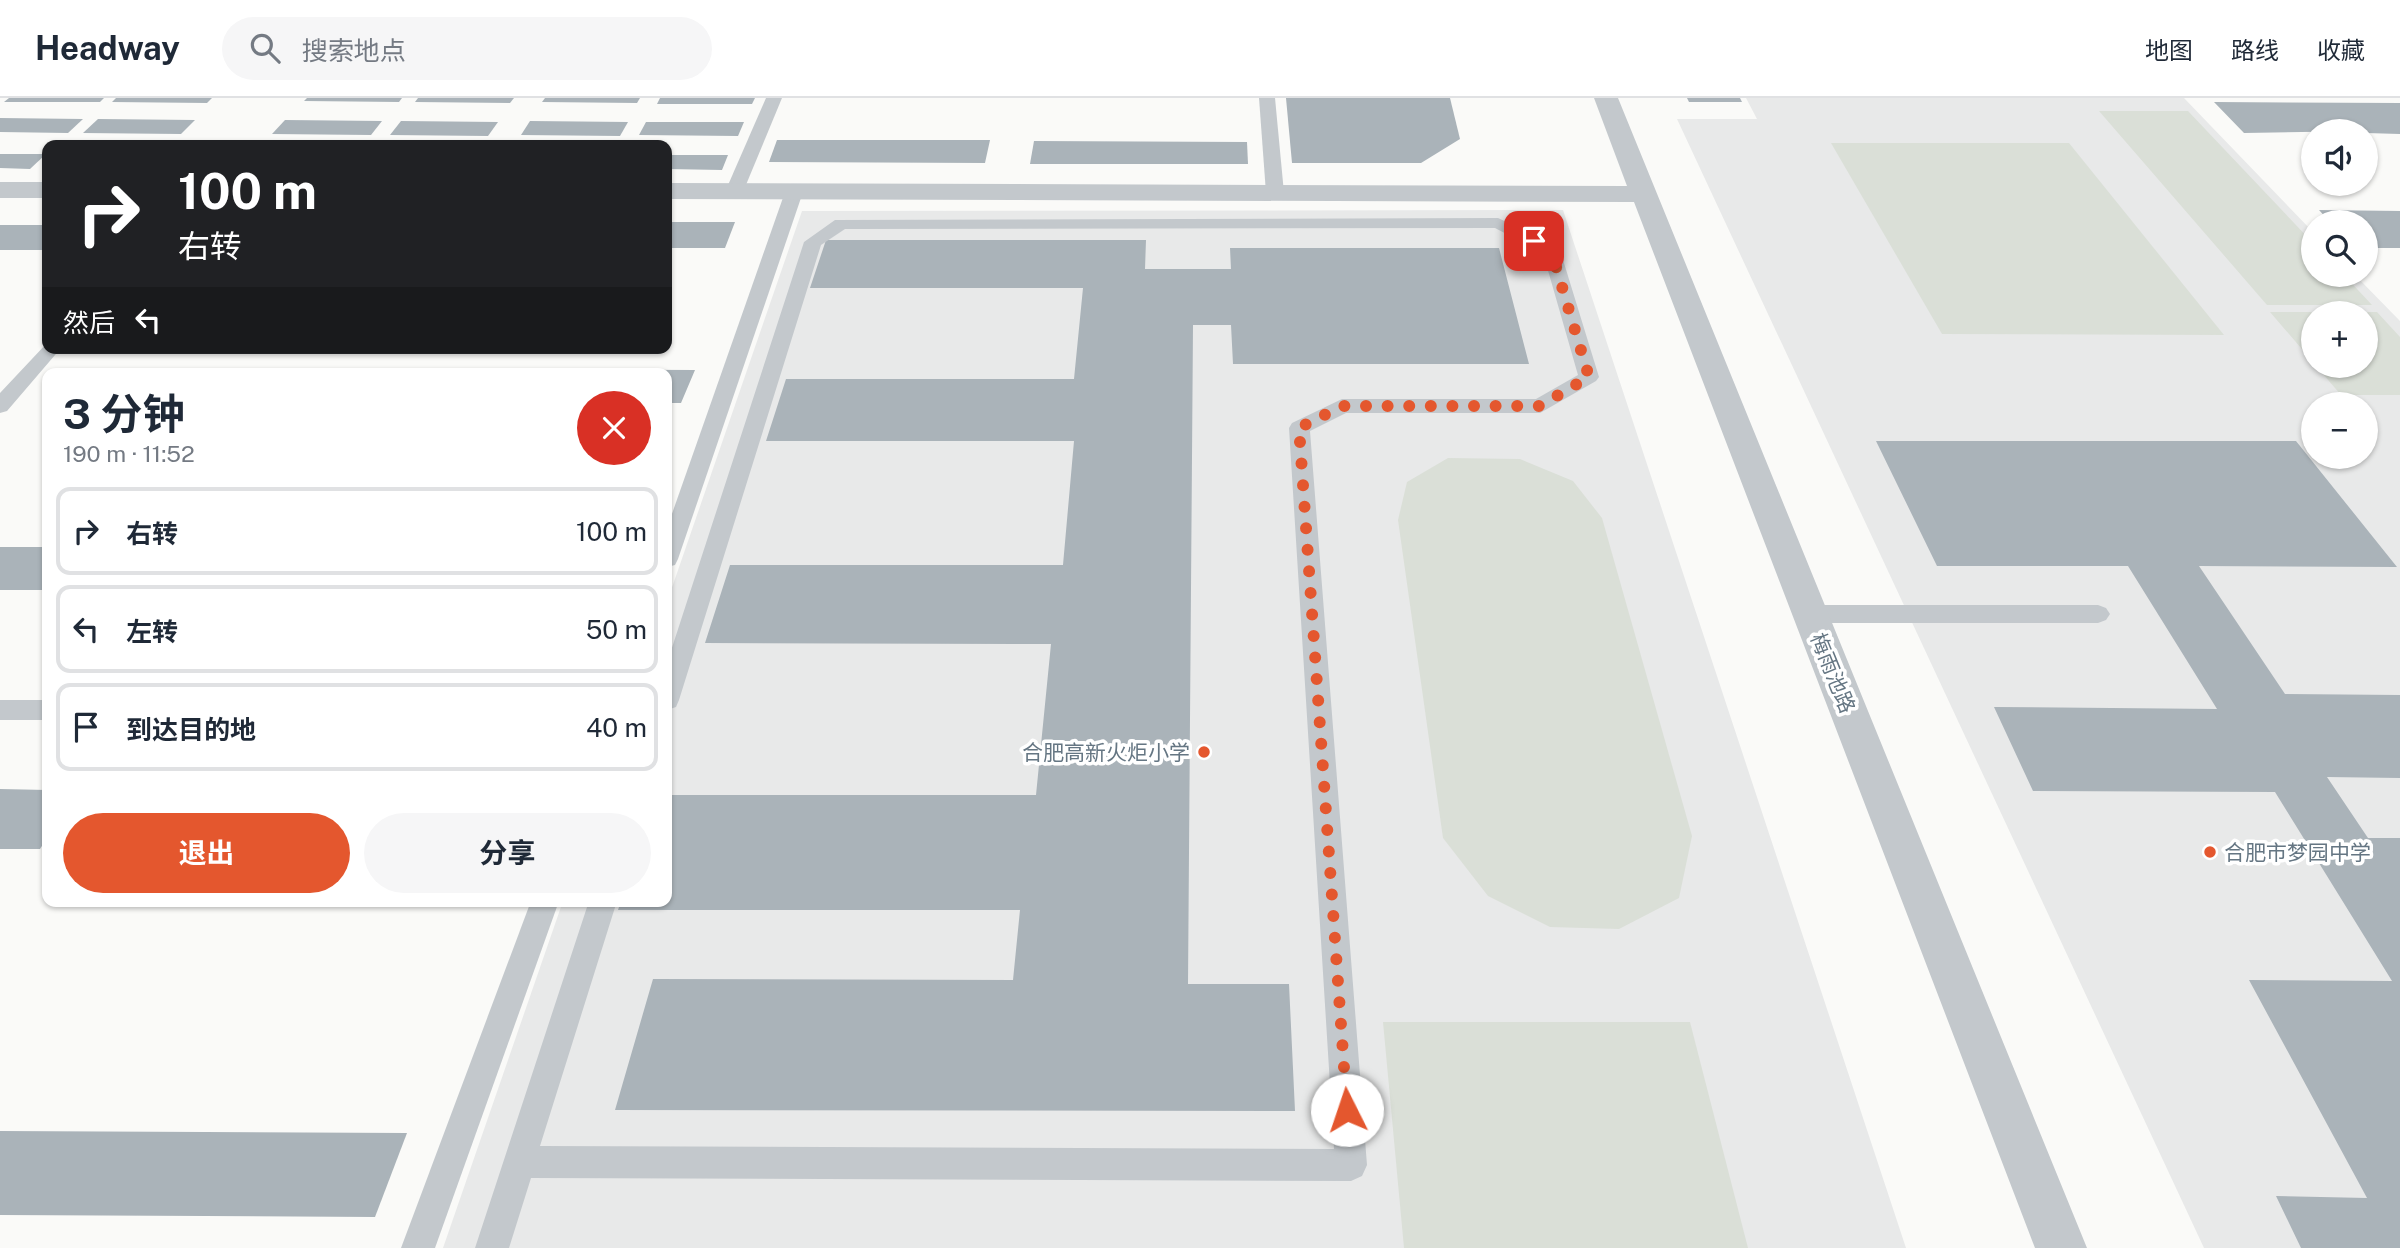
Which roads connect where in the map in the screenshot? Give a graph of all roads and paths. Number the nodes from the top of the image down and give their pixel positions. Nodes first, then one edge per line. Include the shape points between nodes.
1 (774, 98) edge
2 (1267, 98) edge
3 (1606, 98) edge
4 (0, 190) edge
5 (42, 190) edge
6 (672, 191) edge
7 (734, 192) junction
8 (794, 192) junction
9 (1275, 193) junction
10 (1644, 194) junction
11 (46, 354) edge
12 (0, 407) edge
13 (672, 545) edge
14 (1810, 614) junction
15 (2098, 614) dead end
16 (672, 684) edge
17 (0, 710) edge
18 (42, 710) edge
19 (543, 907) edge
20 (601, 907) edge
21 (519, 1162) junction
22 (418, 1248) edge
23 (492, 1248) edge
24 (2061, 1248) edge

1 - 7 lane
2 - 9 lane
3 - 10 street, 梅雨池路
4 - 5 street
6 - 7 street
7 - 8 street
8 - 9 street
8 - 13 lane
9 - 10 street
10 - 14 street, 梅雨池路
11 - 12 lane
14 - 15 lane
14 - 24 street, 梅雨池路
16 - 21 lane via 813,242 841,224 1498,223 1551,250 1589,377 1540,406 1342,406 1299,428 1350,1165
17 - 18 lane
19 - 22 lane
20 - 21 lane
21 - 23 lane

